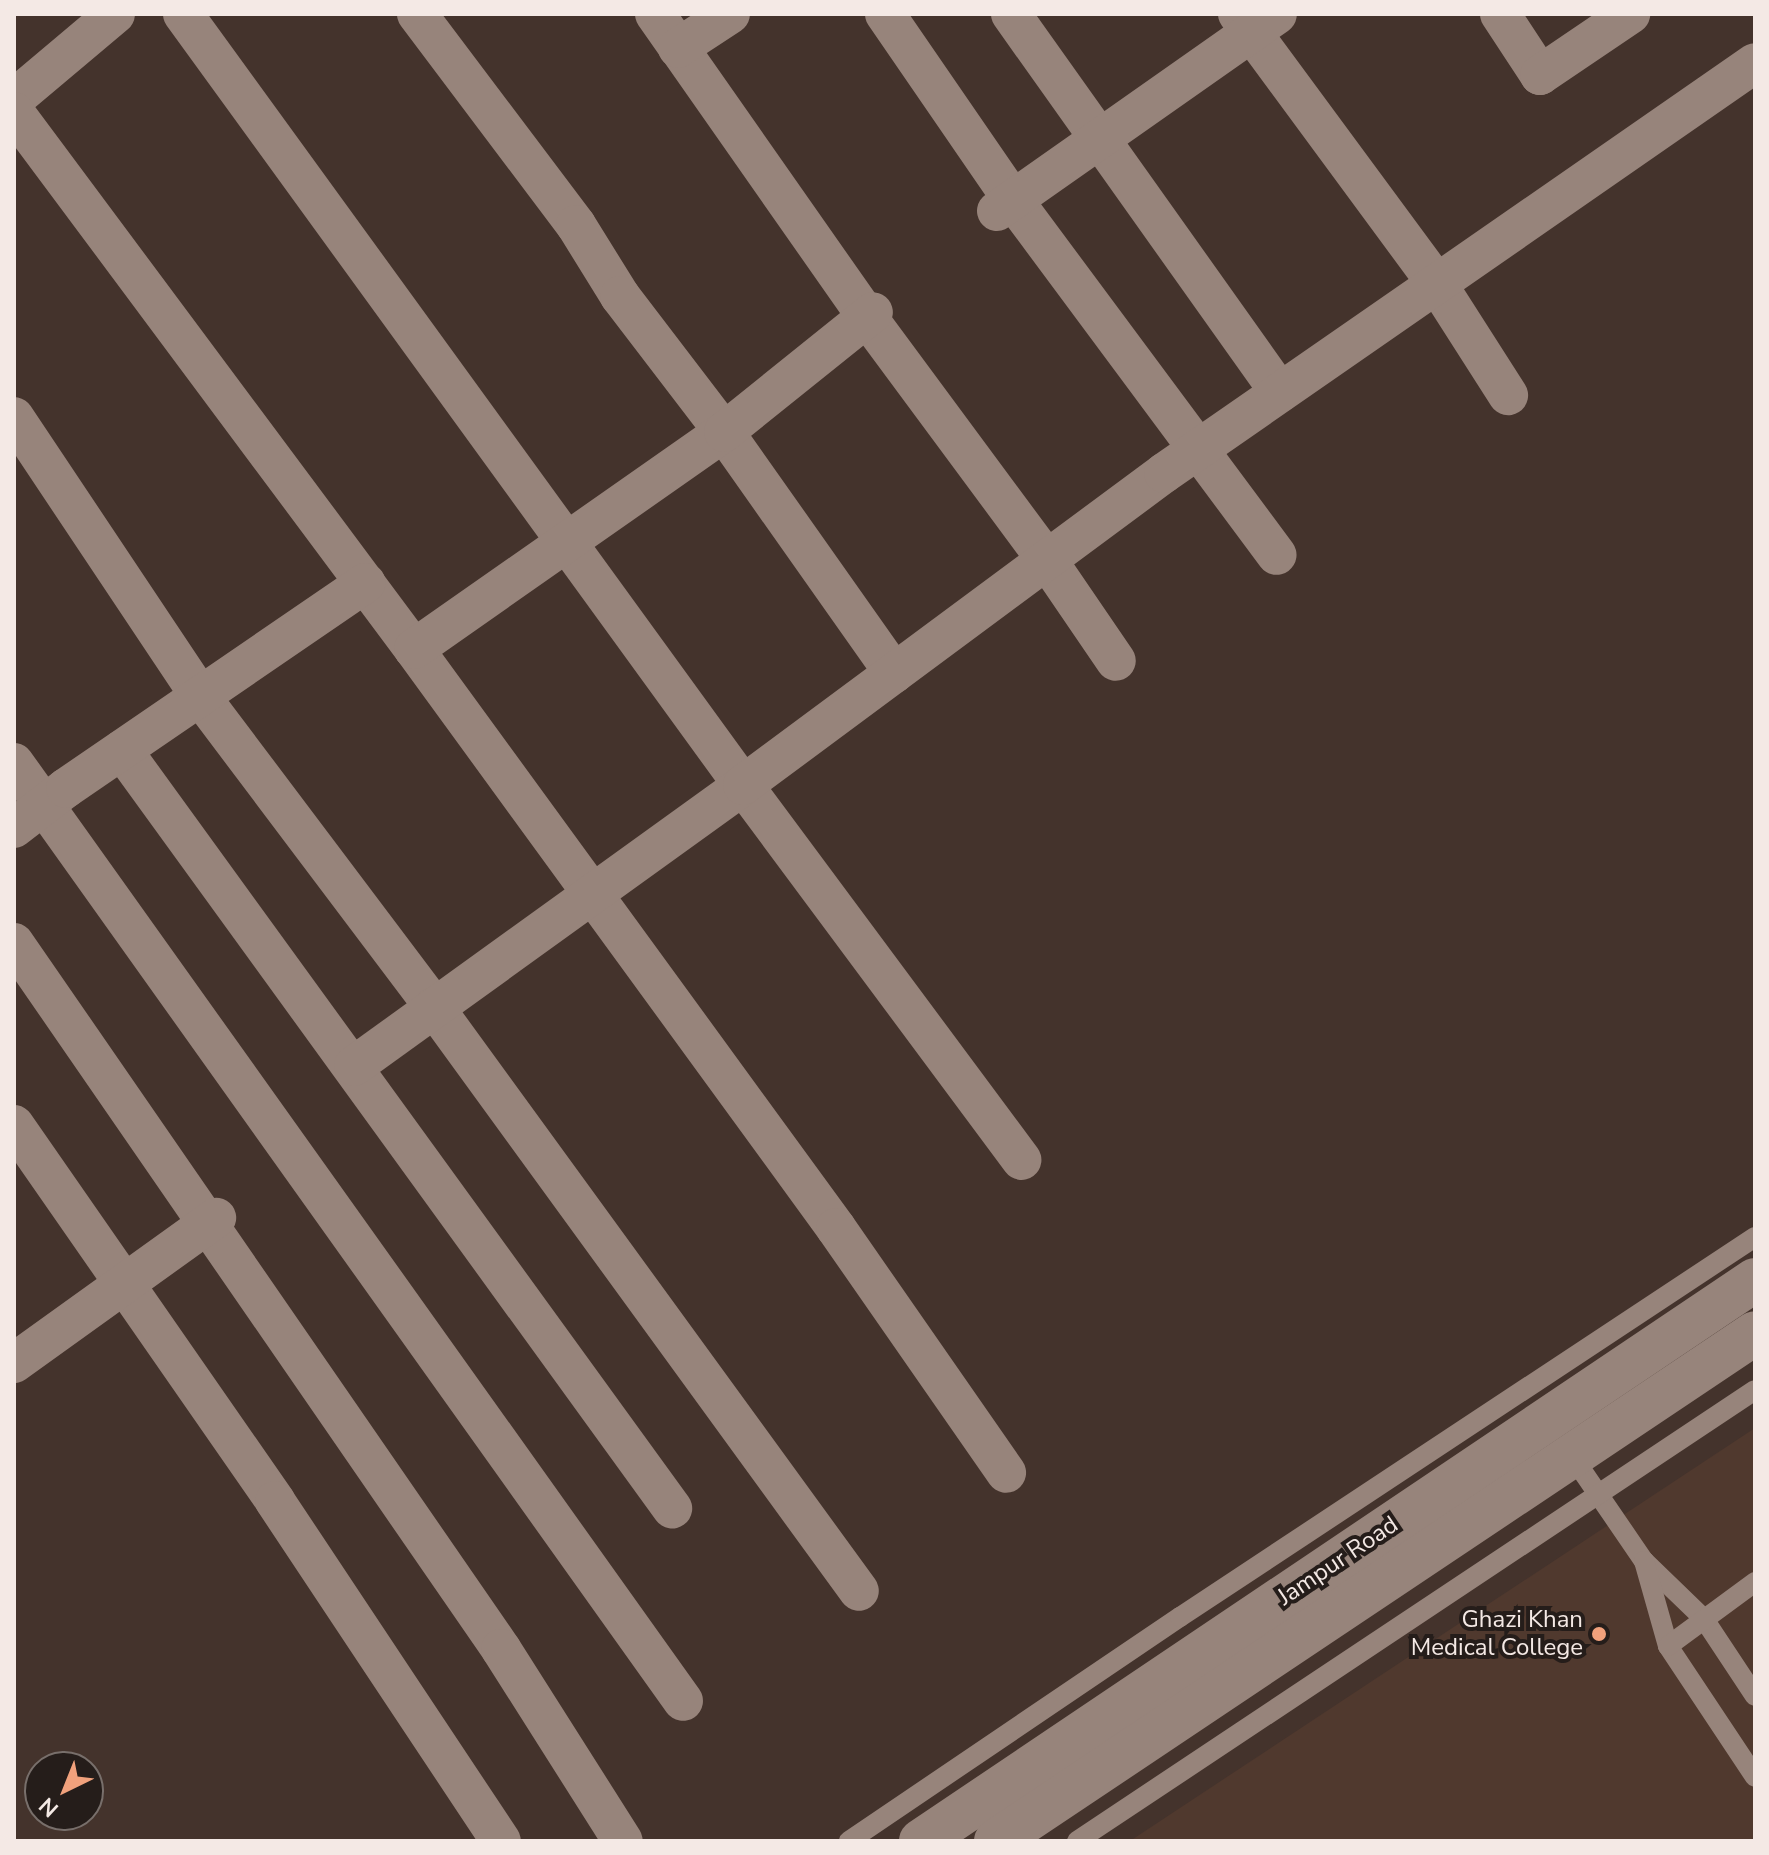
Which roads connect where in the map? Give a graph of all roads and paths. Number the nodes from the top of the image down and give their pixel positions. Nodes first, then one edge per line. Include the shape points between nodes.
1 (115, 14) edge
2 (183, 14) edge
3 (417, 14) edge
4 (655, 14) edge
5 (730, 14) edge
6 (885, 14) edge
7 (1011, 14) edge
8 (1500, 14) edge
9 (1630, 14) edge
10 (1255, 20) edge
11 (678, 48) junction
12 (1755, 63) edge
13 (14, 99) edge
14 (14, 112) edge
15 (1100, 139) junction
16 (1005, 206) junction
17 (1437, 284) junction
18 (870, 314) junction
19 (1280, 392) junction
20 (1508, 395) dead end
21 (14, 417) edge
22 (724, 432) junction
23 (1198, 449) junction
24 (566, 543) junction
25 (1277, 555) dead end
26 (1047, 560) junction
27 (365, 583) junction
28 (414, 649) junction
29 (1116, 661) dead end
30 (894, 673) junction
31 (200, 696) junction
32 (122, 750) junction
33 (14, 763) edge
34 (743, 785) junction
35 (29, 816) edge
36 (589, 894) junction
37 (14, 943) edge
38 (434, 1007) junction
39 (354, 1066) junction
40 (14, 1125) edge
41 (1021, 1160) dead end
42 (212, 1220) junction
43 (1755, 1237) edge
44 (1755, 1280) edge
45 (125, 1284) junction
46 (1755, 1333) edge
47 (14, 1363) edge
48 (1755, 1390) edge
49 (1572, 1456) junction
50 (1006, 1473) dead end
51 (1600, 1494) junction
52 (672, 1508) dead end
53 (1644, 1561) junction
54 (1755, 1582) edge
55 (859, 1591) dead end
56 (1704, 1619) junction
57 (1668, 1646) junction
58 (1755, 1696) edge
59 (683, 1701) dead end
60 (1755, 1777) edge
61 (501, 1841) edge
62 (623, 1841) edge
63 (849, 1841) edge
64 (921, 1841) edge
65 (996, 1841) edge
66 (1077, 1841) edge

1 - 13 street
2 - 24 street
3 - 22 street
4 - 11 street
5 - 11 street
6 - 16 street
7 - 15 street
8 - 9 street via 1540,75
10 - 15 street
10 - 17 street
11 - 18 street
12 - 17 street
14 - 27 street
15 - 16 street
15 - 19 street
16 - 23 street
17 - 19 street
17 - 20 street
18 - 22 street
18 - 26 street
19 - 23 street
21 - 31 street
22 - 24 street
22 - 30 street
23 - 25 street
23 - 26 street
24 - 28 street
24 - 34 street
26 - 29 street
26 - 30 street
27 - 28 street
27 - 31 street
28 - 36 street
30 - 34 street
31 - 32 street
31 - 38 street
32 - 35 street
32 - 39 street
33 - 35 street
34 - 36 street
34 - 41 street
35 - 59 street
36 - 38 street
36 - 50 street via 836,1228
37 - 42 street
38 - 39 street
38 - 55 street
39 - 52 street
40 - 45 street
42 - 45 street
42 - 62 street via 501,1649
43 - 63 lane
44 - 64 main road, Jampur Road
45 - 47 street
45 - 61 street
46 - 49 main road, Jampur Road
48 - 51 lane
49 - 51 lane
49 - 65 main road, Jampur Road
51 - 53 lane
51 - 66 lane
53 - 56 lane
53 - 57 lane
54 - 56 lane
56 - 57 lane
56 - 58 lane
57 - 60 lane

